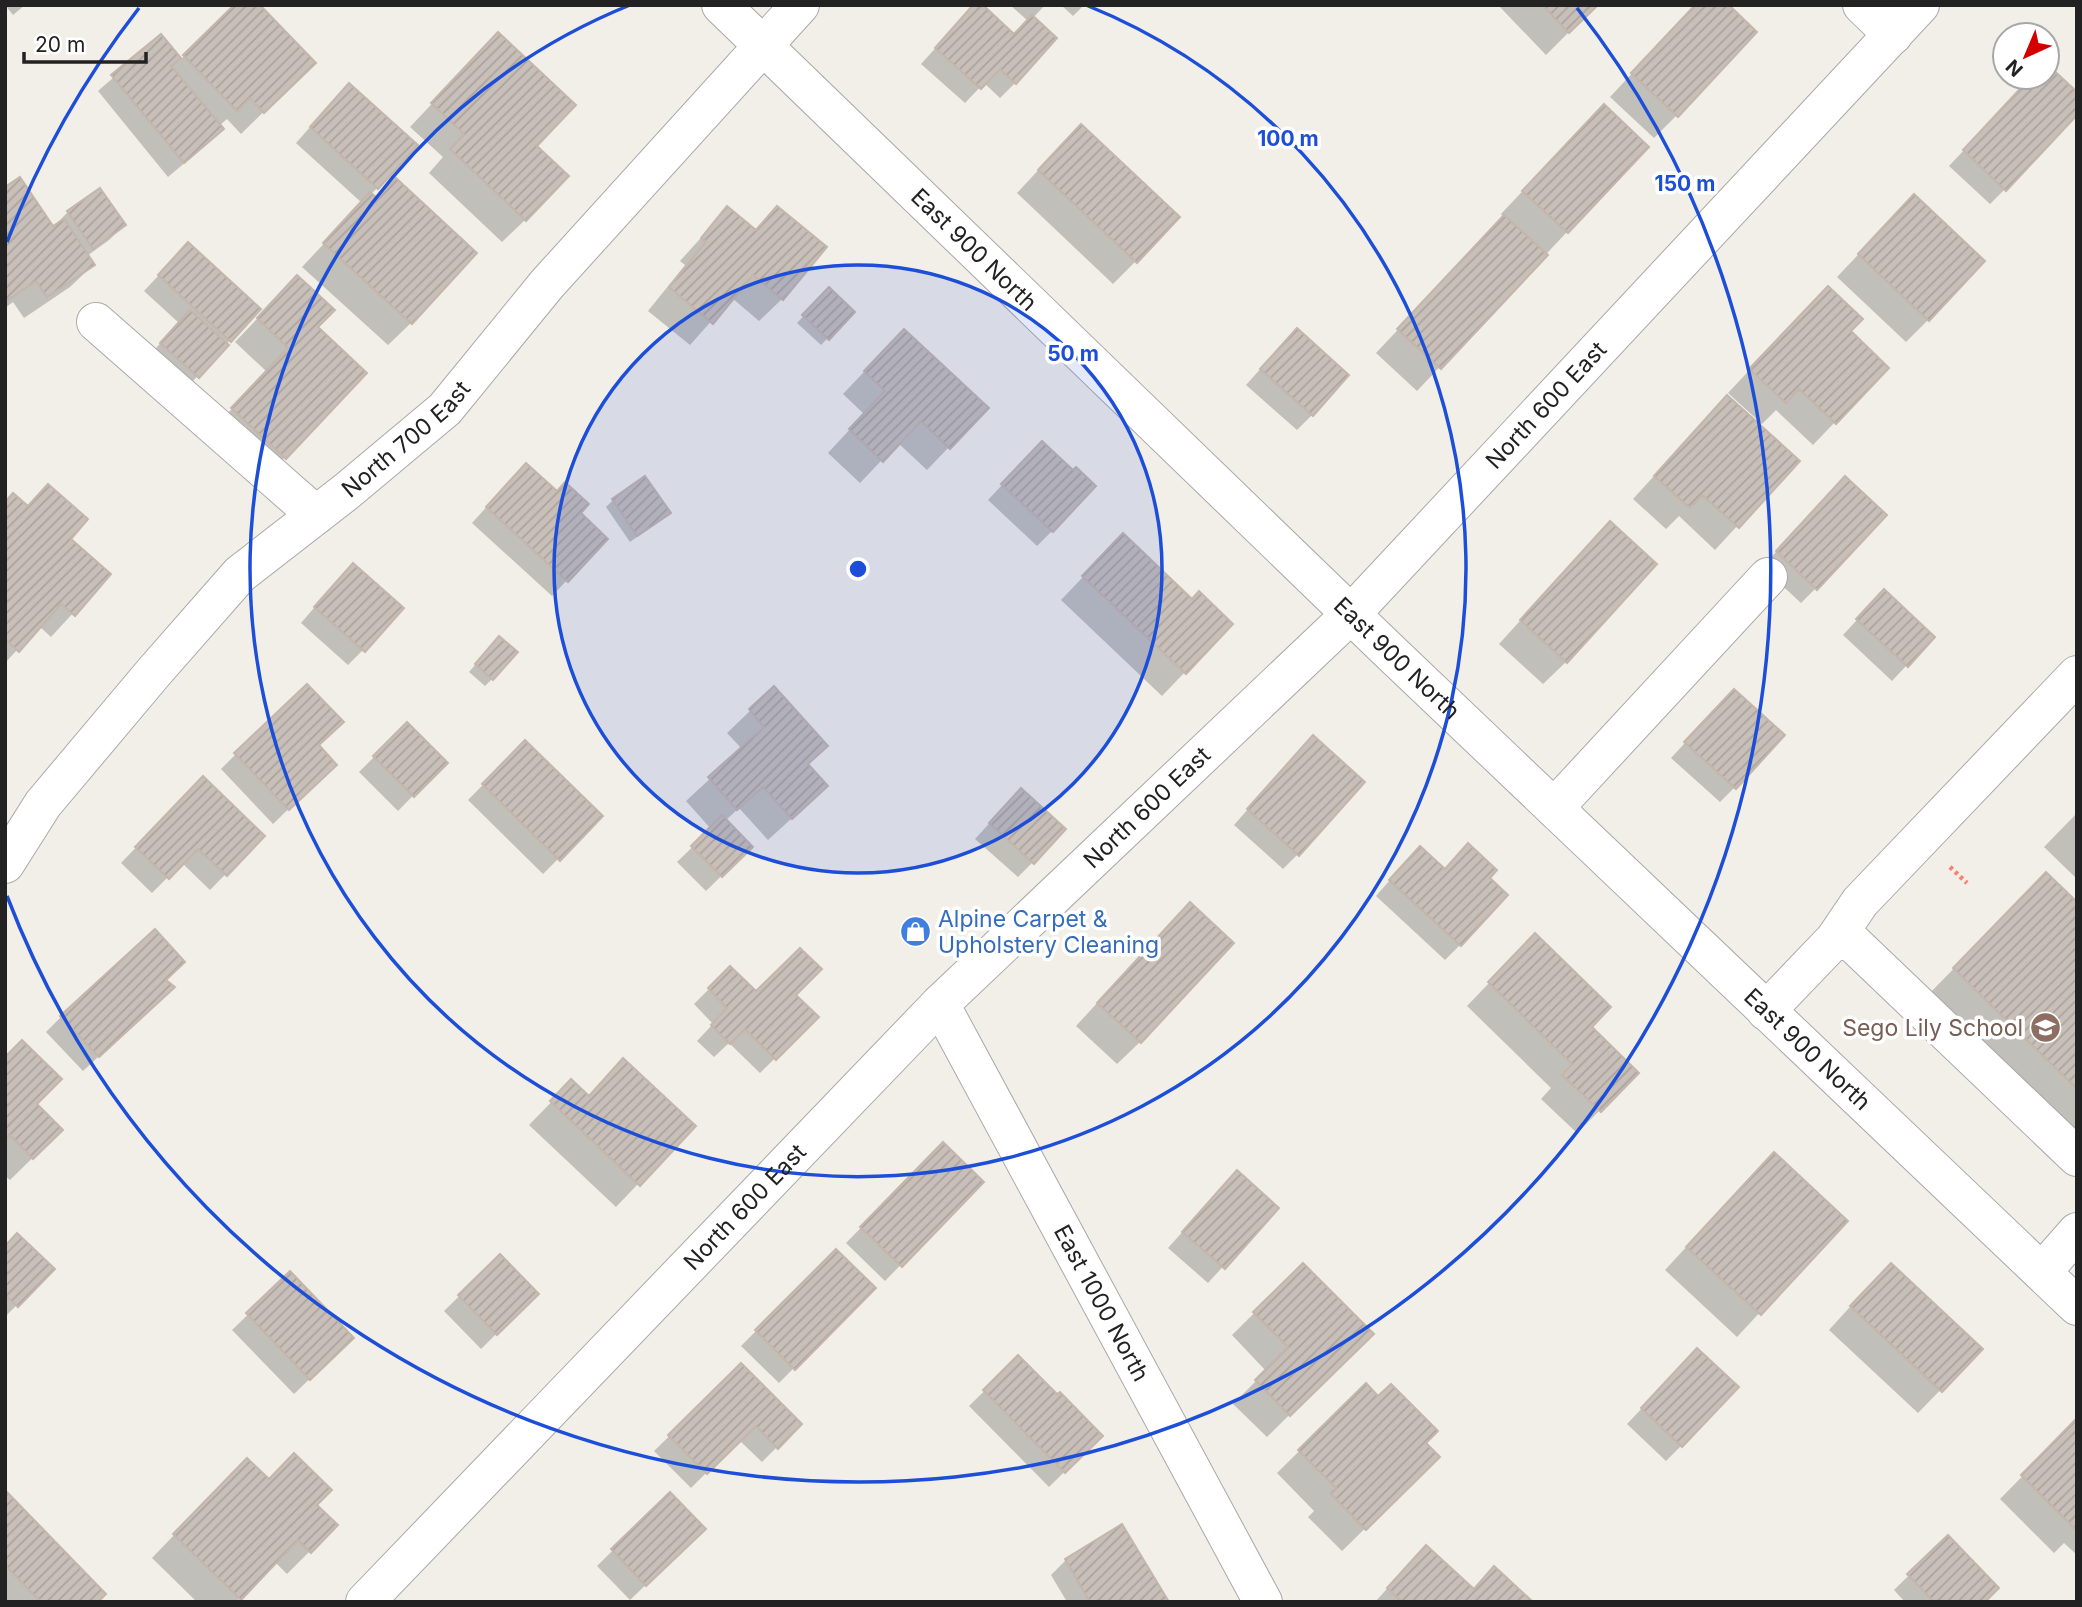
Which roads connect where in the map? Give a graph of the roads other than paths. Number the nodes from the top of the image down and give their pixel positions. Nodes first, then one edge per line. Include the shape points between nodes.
1 (722, 5) edge
2 (800, 5) edge
3 (1862, 5) edge
4 (1920, 5) edge
5 (1893, 35) junction
6 (764, 46) junction
7 (96, 322) dead end
8 (316, 515) junction
9 (1768, 577) dead end
10 (1351, 614) junction
11 (2077, 675) edge
12 (1554, 808) junction
13 (5, 864) edge
14 (1835, 939) junction
15 (940, 1004) junction
16 (1766, 1011) junction
17 (2077, 1157) edge
18 (2077, 1232) edge
19 (2042, 1272) junction
20 (2077, 1306) edge
21 (365, 1602) edge
22 (1263, 1602) edge

1 - 6 street, East 900 North
2 - 6 street, North 700 East
3 - 5 street
4 - 5 street, North 600 East
5 - 10 street, North 600 East
6 - 8 street, North 700 East via 547,284 445,409
6 - 10 street, East 900 North
7 - 8 street
8 - 13 street, North 700 East via 240,574 43,804
9 - 12 street
10 - 12 street, East 900 North
10 - 15 street, North 600 East
11 - 14 street via 1860,902
12 - 16 street, East 900 North
14 - 16 street
14 - 17 street via 1853,943
15 - 21 street, North 600 East
15 - 22 street, East 1000 North
16 - 19 street, East 900 North
18 - 19 street
19 - 20 street, East 900 North

